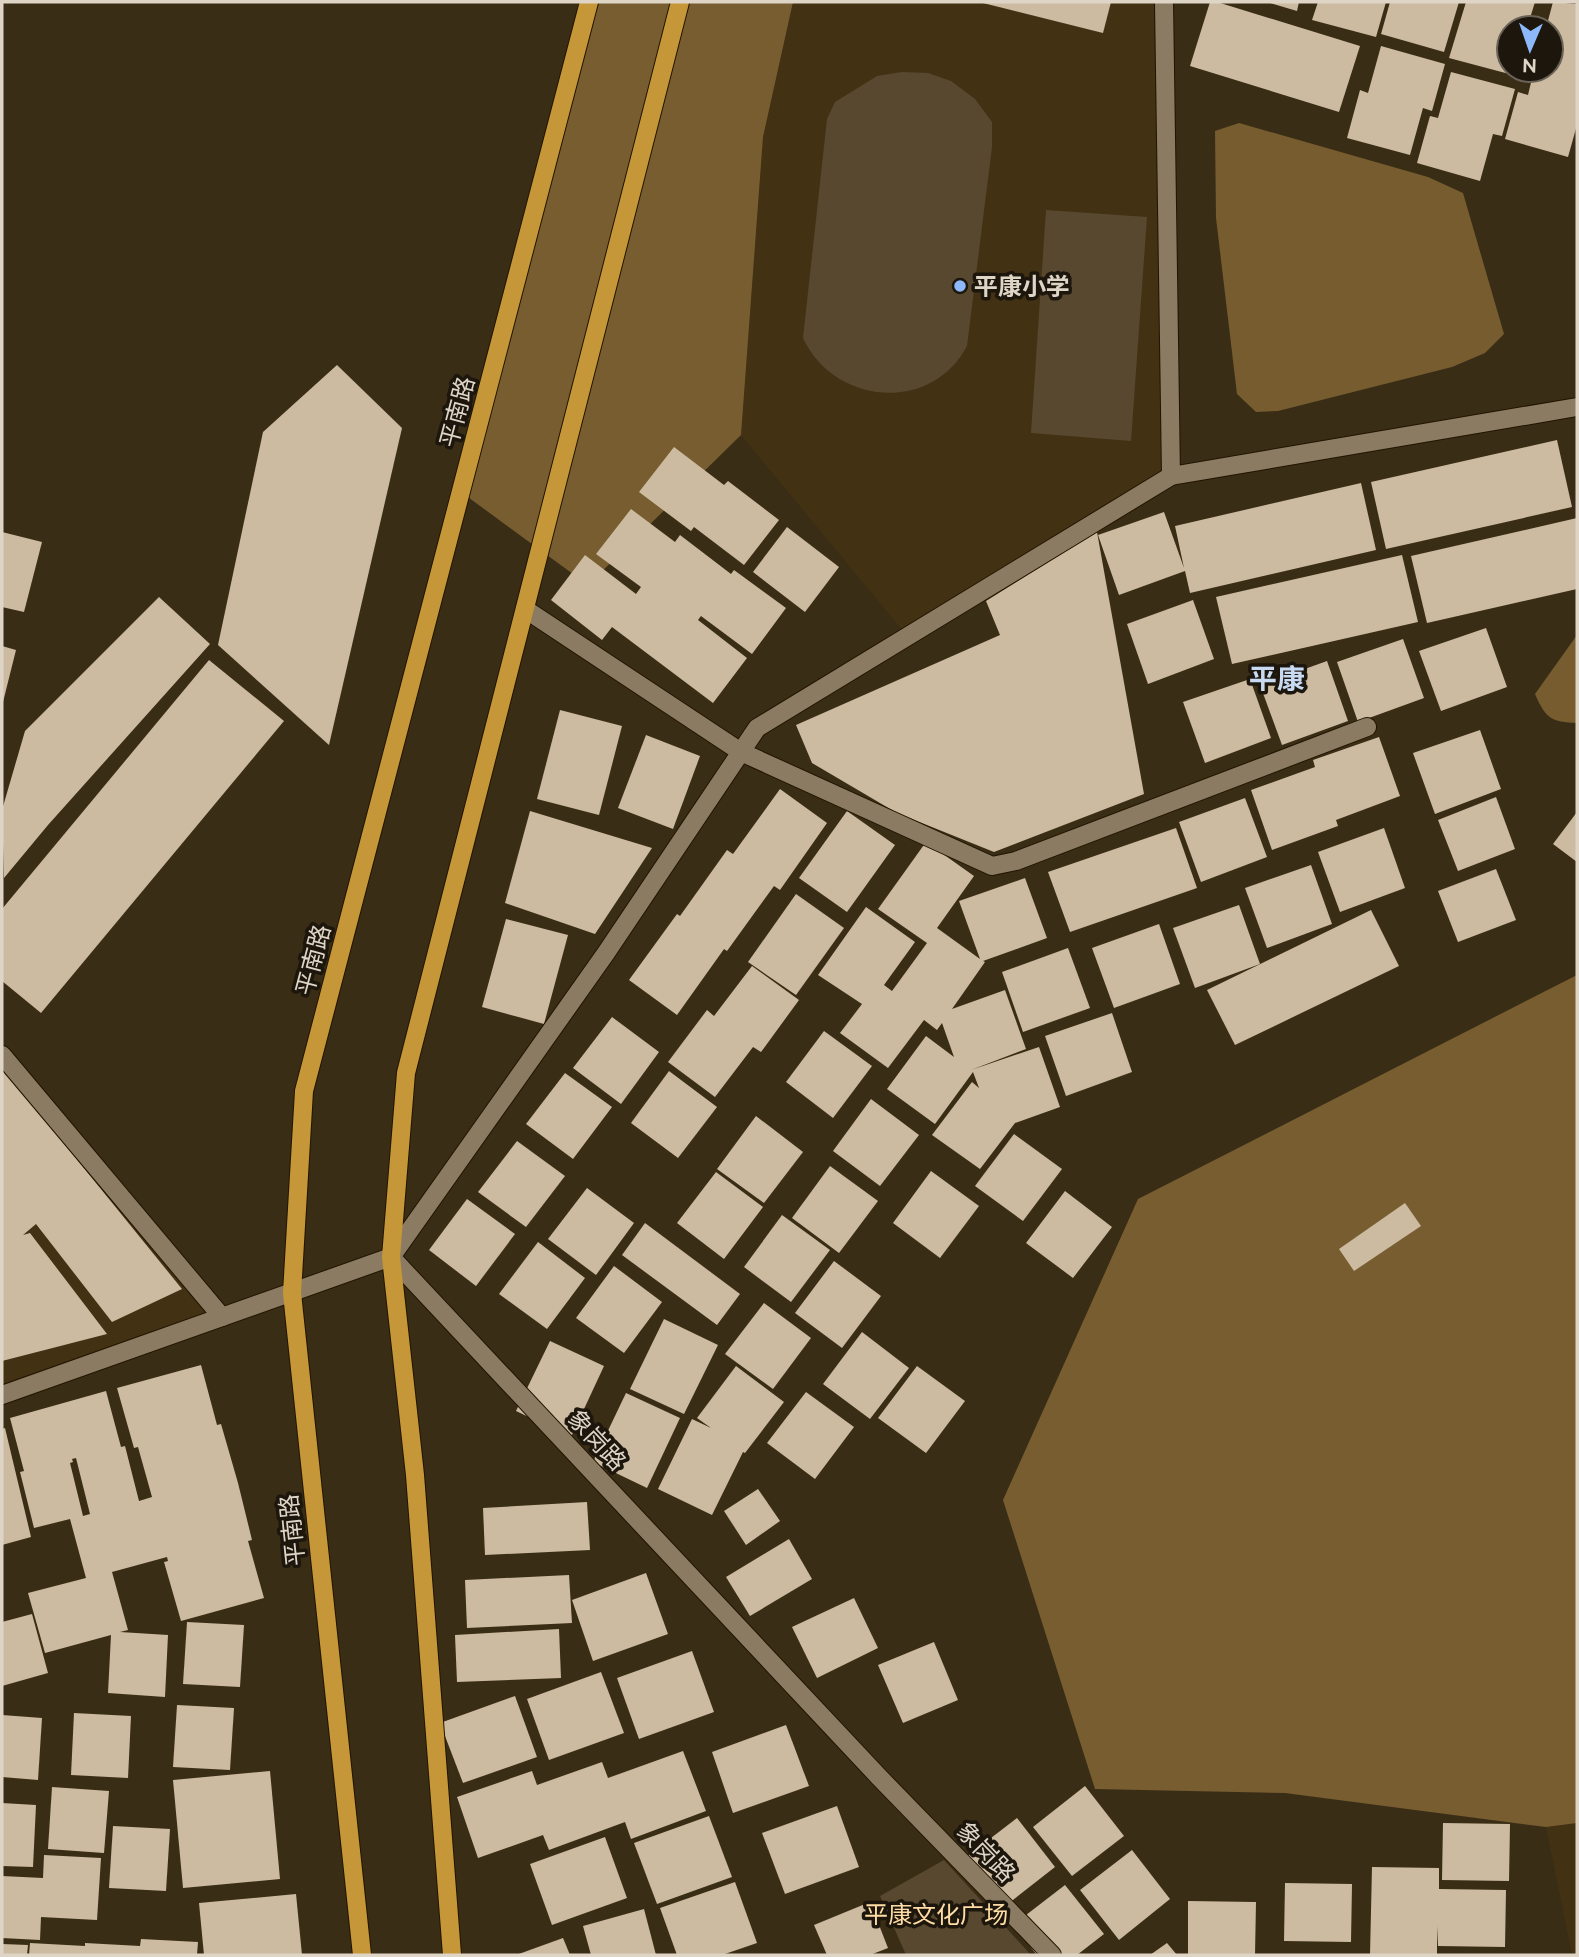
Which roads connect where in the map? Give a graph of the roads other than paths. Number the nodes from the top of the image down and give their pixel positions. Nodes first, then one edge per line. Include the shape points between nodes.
1 (589, 2) edge
2 (680, 2) edge
3 (1164, 2) edge
4 (1577, 407) edge
5 (1171, 477) junction
6 (524, 609) junction
7 (1367, 727) dead end
8 (741, 752) junction
9 (2, 1055) edge
10 (391, 1257) junction
11 (292, 1293) junction
12 (222, 1317) junction
13 (2, 1395) edge
14 (362, 1955) edge
15 (452, 1955) edge
16 (1052, 1955) edge

1 - 11 main road, 平南路 via 304,1091
2 - 6 main road
3 - 5 street
4 - 5 street
5 - 8 street via 757,729
6 - 8 street
6 - 10 main road via 406,1073
7 - 8 street via 1016,861 992,866
8 - 10 street via 606,953
9 - 12 street
10 - 11 street
10 - 15 main road via 415,1475
10 - 16 street, 象岗路
11 - 12 street
11 - 14 main road, 平南路
12 - 13 street

